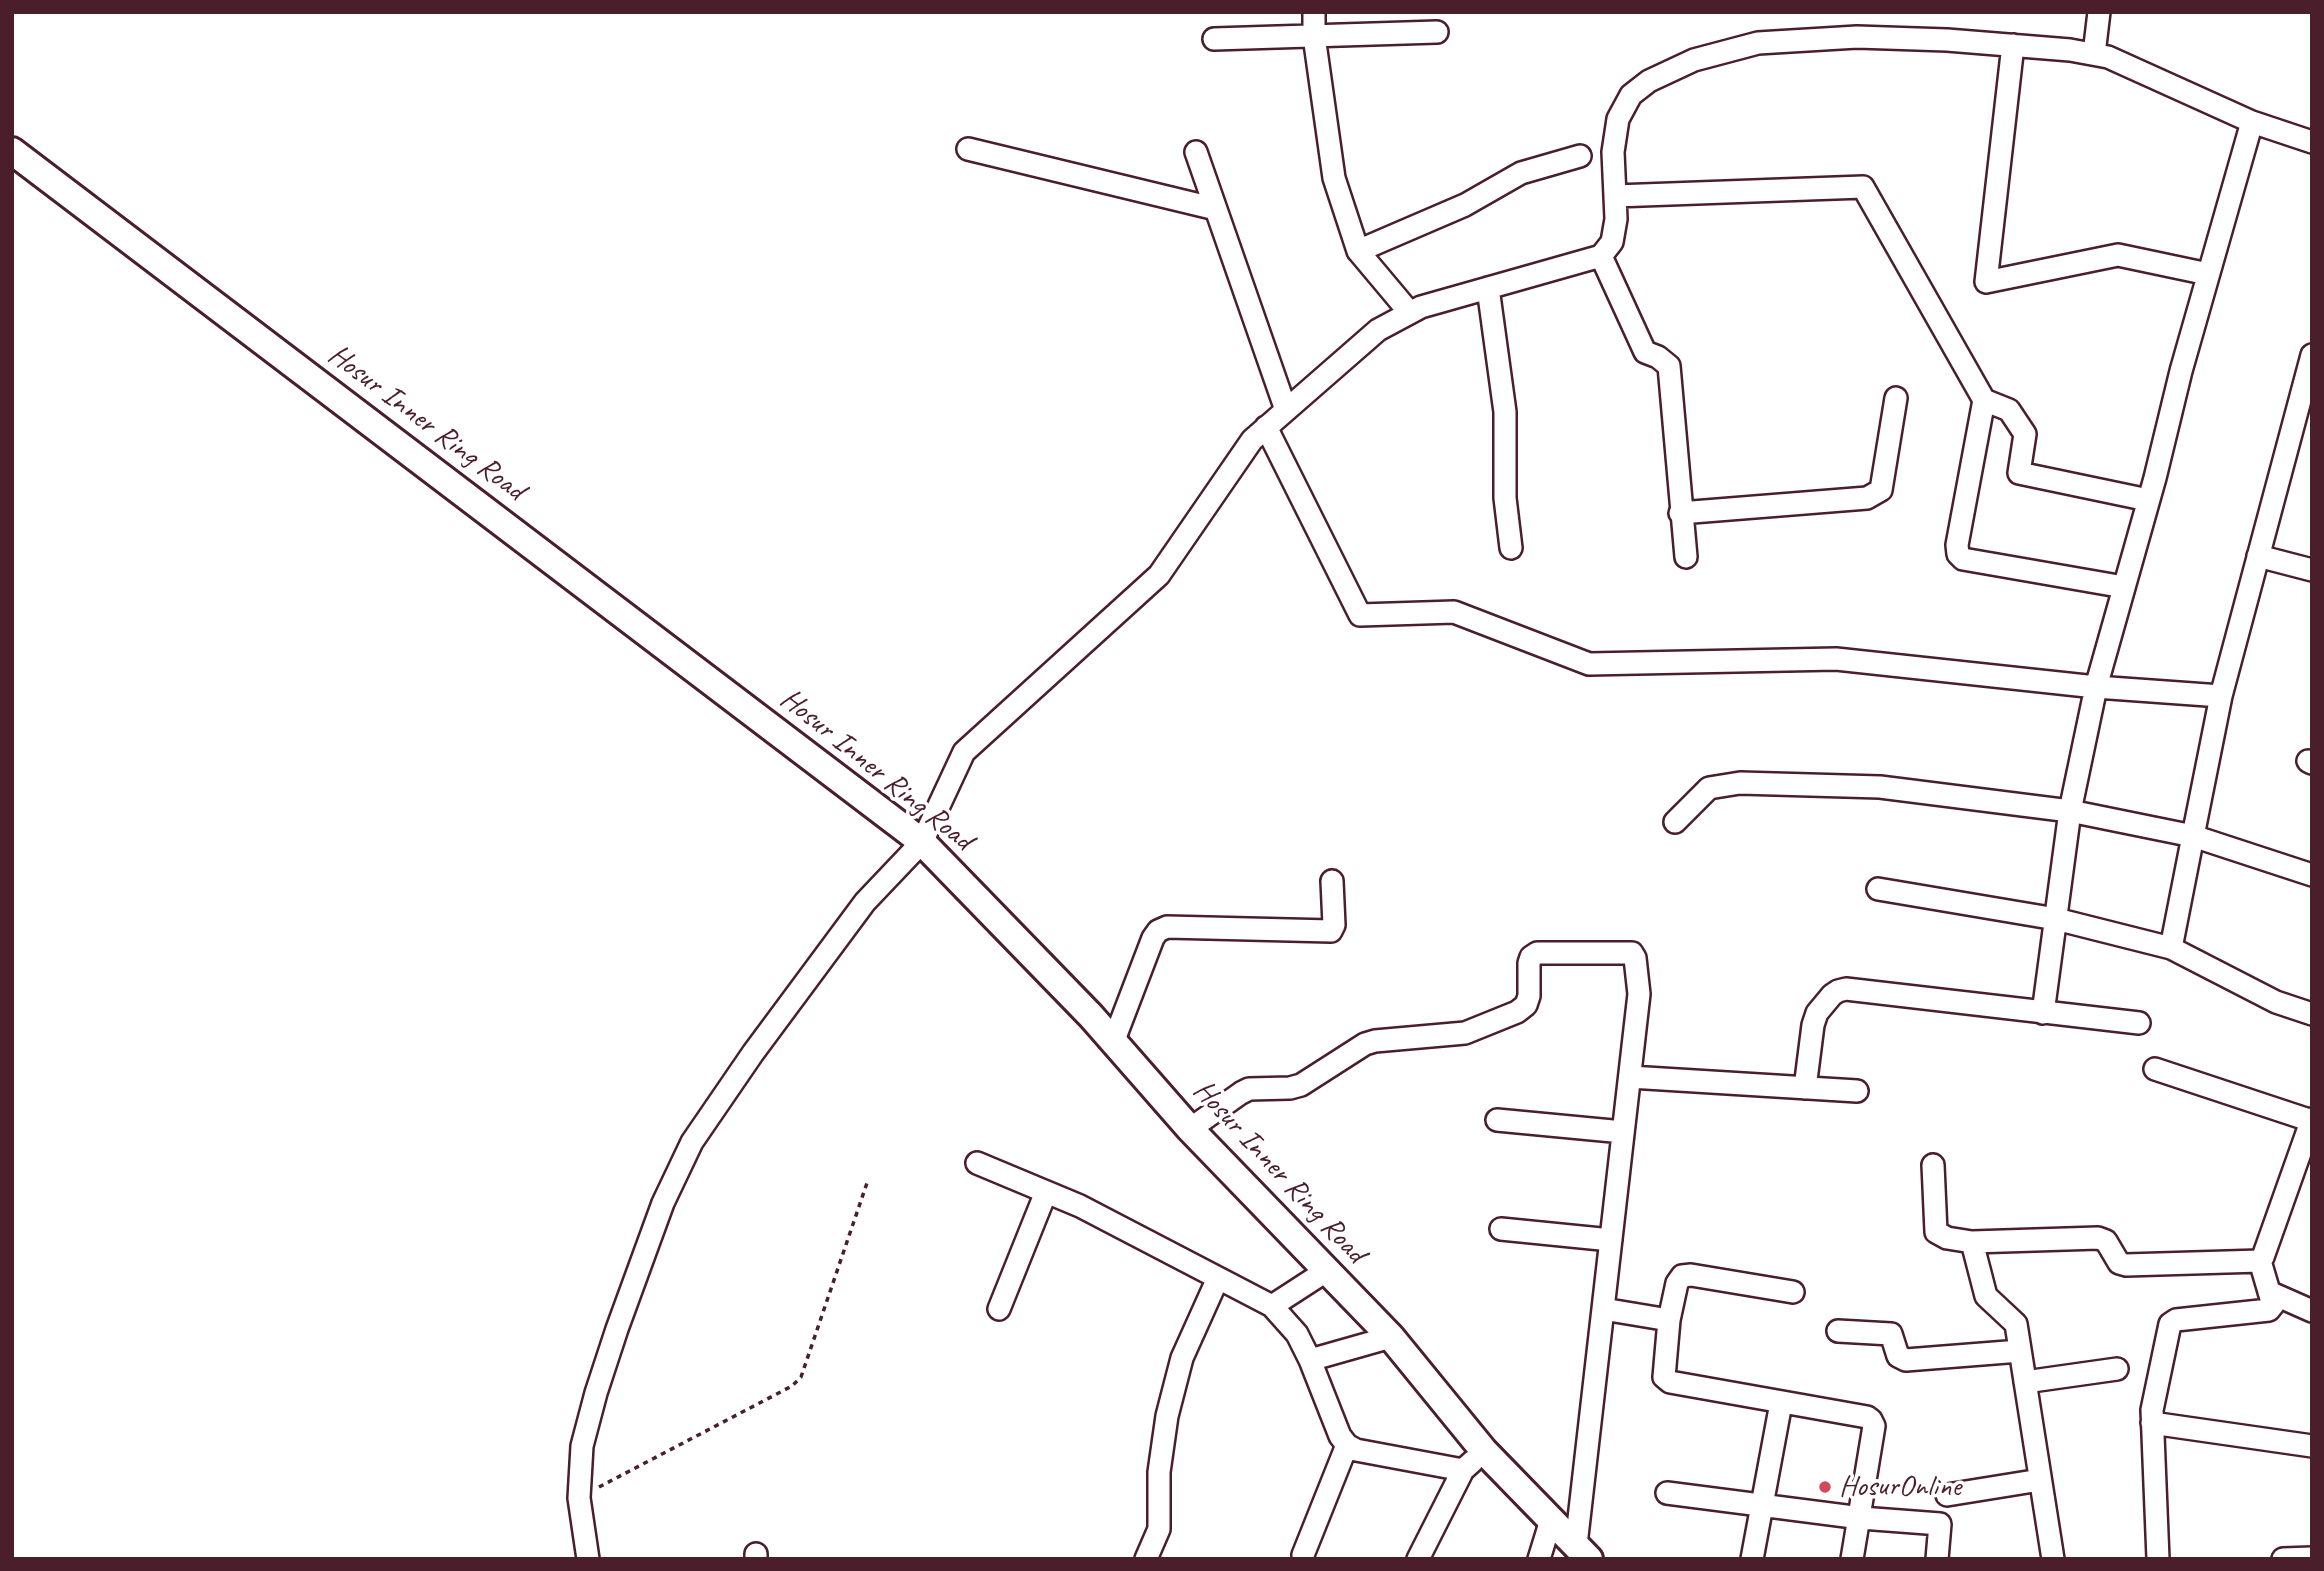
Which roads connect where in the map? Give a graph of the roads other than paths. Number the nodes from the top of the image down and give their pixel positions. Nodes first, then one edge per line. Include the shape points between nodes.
1 (1314, 12) edge
2 (2099, 12) edge
3 (1437, 32) dead end
4 (1314, 36) junction
5 (1214, 39) dead end
6 (2013, 45) junction
7 (2094, 54) junction
8 (2252, 122) junction
9 (2312, 142) edge
10 (968, 149) dead end
11 (12, 151) edge
12 (1196, 152) dead end
13 (1580, 156) dead end
14 (1615, 196) junction
15 (1216, 209) junction
16 (1358, 251) junction
17 (1601, 256) junction
18 (2208, 274) junction
19 (1488, 288) junction
20 (1410, 313) junction
21 (2312, 355) edge
22 (1896, 398) dead end
23 (1984, 400) junction
24 (1286, 410) junction
25 (1266, 427) junction
26 (2148, 500) junction
27 (1680, 513) junction
28 (1511, 548) dead end
29 (2259, 556) junction
30 (1685, 557) dead end
31 (2312, 570) edge
32 (2124, 587) junction
33 (2096, 687) junction
34 (2221, 696) junction
35 (2070, 811) junction
36 (1675, 822) dead end
37 (2193, 836) junction
38 (922, 842) junction
39 (2312, 875) edge
40 (1332, 881) dead end
41 (1878, 889) dead end
42 (2056, 919) junction
43 (2171, 948) junction
44 (2043, 1013) junction
45 (2312, 1014) edge
46 (2139, 1023) dead end
47 (1114, 1040) junction
48 (2155, 1069) dead end
49 (1630, 1077) junction
50 (1805, 1088) junction
51 (1857, 1091) dead end
52 (1497, 1120) dead end
53 (2311, 1120) edge
54 (1190, 1129) junction
55 (1623, 1132) junction
56 (977, 1163) dead end
57 (1933, 1165) dead end
58 (1046, 1192) junction
59 (1501, 1229) dead end
60 (1611, 1240) junction
61 (1972, 1242) junction
62 (2260, 1261) junction
63 (1326, 1271) junction
64 (1218, 1278) junction
65 (1793, 1292) dead end
66 (2269, 1292) junction
67 (1272, 1306) junction
68 (999, 1309) dead end
69 (1603, 1309) junction
70 (2312, 1311) edge
71 (1669, 1320) junction
72 (1838, 1331) dead end
73 (1391, 1337) junction
74 (2020, 1351) junction
75 (1310, 1360) junction
76 (2117, 1369) dead end
77 (2025, 1382) junction
78 (1781, 1403) junction
79 (2152, 1423) junction
80 (1347, 1445) junction
81 (2312, 1446) edge
82 (1484, 1451) junction
83 (1463, 1470) junction
84 (2040, 1480) junction
85 (1667, 1493) dead end
86 (1947, 1495) dead end
87 (1762, 1506) junction
88 (1861, 1518) junction
89 (1551, 1520) junction
90 (1582, 1552) edge
91 (1303, 1555) dead end
92 (2312, 1558) edge
93 (588, 1559) edge
94 (1146, 1559) edge
95 (1418, 1559) edge
96 (1539, 1559) edge
97 (1752, 1559) edge
98 (1852, 1559) edge
99 (1937, 1559) edge
100 (2053, 1559) edge
101 (2158, 1559) edge
102 (2283, 1559) edge

1 - 4 street
2 - 7 street
3 - 4 street
4 - 5 street
4 - 16 street via 1334,178
6 - 7 street
6 - 14 street via 1857,37 1758,43 1694,60 1649,80 1631,95 1618,119 1613,152
6 - 18 street via 1986,282 2118,256
7 - 8 street
8 - 9 street
8 - 18 street
10 - 15 street
11 - 38 main road, Hosur Inner Ring Road
12 - 15 street
13 - 16 street via 1521,173 1465,205
14 - 17 street via 1612,243
14 - 23 street via 1863,187
15 - 24 street
16 - 20 street
17 - 19 street
17 - 27 street via 1645,352 1669,366
18 - 26 street
19 - 20 street
19 - 28 street via 1506,412
20 - 24 street via 1378,330
21 - 29 street
22 - 27 street via 1881,490 1867,498
23 - 26 street via 2010,410 2025,434 2019,473
23 - 32 street via 1958,554 1963,559
24 - 25 street
25 - 33 street via 1360,615 1454,612 1589,664 1836,659
25 - 38 street via 1252,440 1159,575 964,752
26 - 32 street
27 - 30 street
29 - 31 street
29 - 34 street
32 - 33 street
33 - 34 street
33 - 35 street
34 - 37 street
35 - 36 street via 1880,787 1740,783 1709,788
35 - 37 street
35 - 42 street
37 - 39 street
37 - 43 street
38 - 47 main road, Hosur Inner Ring Road
38 - 93 street via 864,902 753,1053 692,1142 663,1203 582,1446 579,1498
40 - 47 street via 1331,930 1167,927 1158,931
41 - 42 street
42 - 43 street
42 - 44 street
43 - 45 street via 2276,1002
44 - 46 street
44 - 50 street via 1838,991 1817,1013
47 - 54 main road, Hosur Inner Ring Road
48 - 53 street
49 - 50 street
49 - 54 street via 1639,994 1632,953 1537,953 1529,963 1526,1005 1517,1012 1465,1033 1365,1044 1301,1085 1241,1093
49 - 55 street
50 - 51 street
52 - 55 street
53 - 62 street
54 - 63 main road, Hosur Inner Ring Road
55 - 60 street
56 - 58 street
57 - 61 street via 1936,1232
58 - 64 street
58 - 68 street
59 - 60 street
60 - 69 street
61 - 62 street via 2098,1238 2126,1265
61 - 74 street via 1986,1296 2015,1324
62 - 66 street
63 - 67 street
63 - 73 main road, Hosur Inner Ring Road
64 - 67 street
64 - 94 street via 1182,1359 1167,1416 1159,1472 1158,1529
65 - 71 street via 1682,1276
66 - 70 street
66 - 79 street via 2273,1305 2269,1310 2170,1324
67 - 75 street via 1297,1334
69 - 71 street
69 - 90 street
71 - 78 street via 1666,1381
72 - 74 street via 1891,1334 1898,1356 1906,1360
73 - 75 street
73 - 82 main road, Hosur Inner Ring Road
74 - 77 street
75 - 80 street
76 - 77 street
77 - 84 street
78 - 87 street
78 - 88 street via 1871,1420 1874,1426
79 - 81 street
79 - 101 street
80 - 83 street
80 - 91 street
82 - 83 street
82 - 89 main road, Hosur Inner Ring Road
83 - 95 street
84 - 86 street
84 - 100 street
85 - 87 street
87 - 88 street
87 - 97 street
88 - 98 street
88 - 99 street via 1940,1524
89 - 90 main road, Hosur Inner Ring Road
89 - 96 street
92 - 102 street

